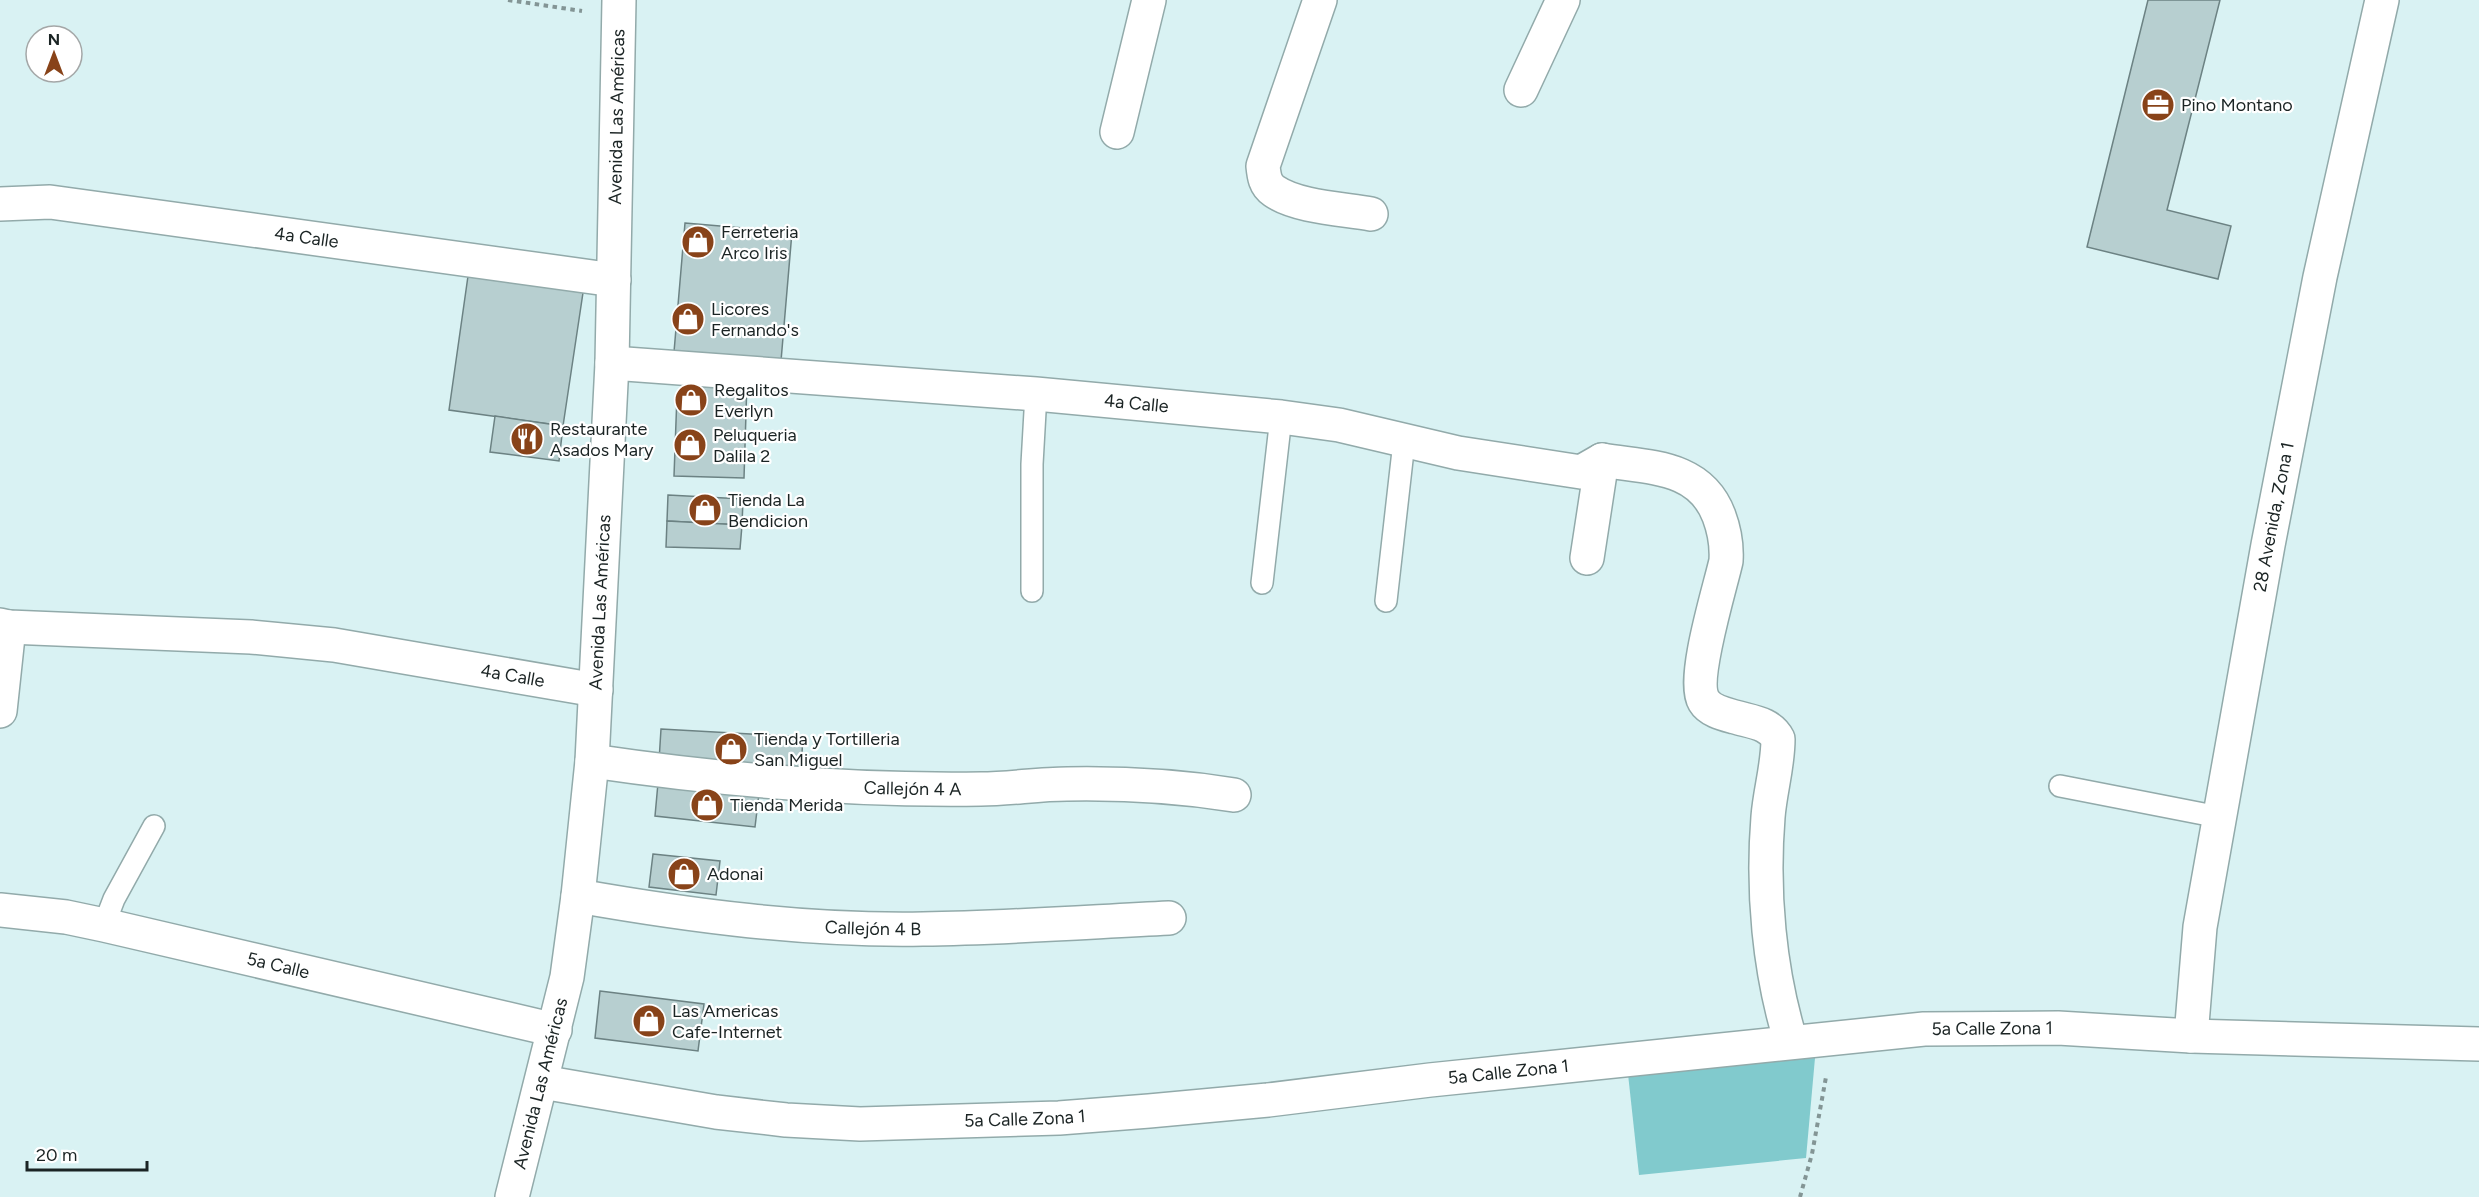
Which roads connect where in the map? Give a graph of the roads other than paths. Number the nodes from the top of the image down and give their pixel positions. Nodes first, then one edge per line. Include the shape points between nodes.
1 (1149, 0) edge
2 (1320, 0) edge
3 (1563, 0) edge
4 (2382, 0) edge
5 (619, 8) edge
6 (1521, 90) dead end
7 (1117, 132) dead end
8 (0, 204) edge
9 (1371, 214) dead end
10 (614, 280) junction
11 (612, 363) junction
12 (1036, 394) junction
13 (1281, 417) junction
14 (1404, 442) junction
15 (1602, 460) junction
16 (1587, 558) dead end
17 (1262, 584) dead end
18 (1032, 591) dead end
19 (1386, 602) dead end
20 (4, 626) edge
21 (596, 690) junction
22 (0, 711) edge
23 (592, 761) junction
24 (2060, 786) dead end
25 (1234, 795) dead end
26 (2219, 817) junction
27 (154, 826) dead end
28 (578, 896) junction
29 (0, 910) edge
30 (1169, 918) dead end
31 (104, 925) junction
32 (555, 1030) junction
33 (2191, 1036) junction
34 (1791, 1042) junction
35 (2479, 1044) edge
36 (542, 1082) junction
37 (512, 1197) edge

1 - 7 street
2 - 9 street via 1263,166 1264,179 1272,190 1292,200
3 - 6 street
4 - 26 street, 28 Avenida, Zona 1 via 2320,277
5 - 10 street, Avenida Las Américas
8 - 10 street, 4a Calle via 50,202
10 - 11 street, Avenida Las Américas
11 - 12 street, 4a Calle
11 - 21 street, Avenida Las Américas
12 - 13 street, 4a Calle
12 - 18 lane
13 - 14 street, 4a Calle via 1339,425
13 - 17 lane
14 - 15 street, 4a Calle via 1581,471
14 - 19 lane
15 - 16 street
15 - 34 street via 1692,480 1706,491 1724,529 1726,561 1700,691 1704,701 1721,713 1769,727 1779,739 1768,815 1767,868 1774,969
20 - 21 street, 4a Calle via 251,637 334,645
20 - 22 street
21 - 23 street, Avenida Las Américas
23 - 25 street, Callejón 4 A via 690,775 808,785 981,789 1140,785
23 - 28 street, Avenida Las Américas
24 - 26 lane
26 - 33 street, 28 Avenida, Zona 1 via 2200,927
27 - 31 lane
28 - 30 street, Callejón 4 B via 734,920 832,926 922,929
28 - 32 street, Avenida Las Américas
29 - 31 street, 5a Calle
31 - 32 street, 5a Calle
32 - 36 street, Avenida Las Américas
33 - 34 street, 5a Calle Zona 1 via 1985,1027
33 - 35 street, 5a Calle Zona 1
34 - 36 street, 5a Calle Zona 1 via 1258,1101 1059,1118 952,1122 860,1124 786,1120
36 - 37 street, Avenida Las Américas

